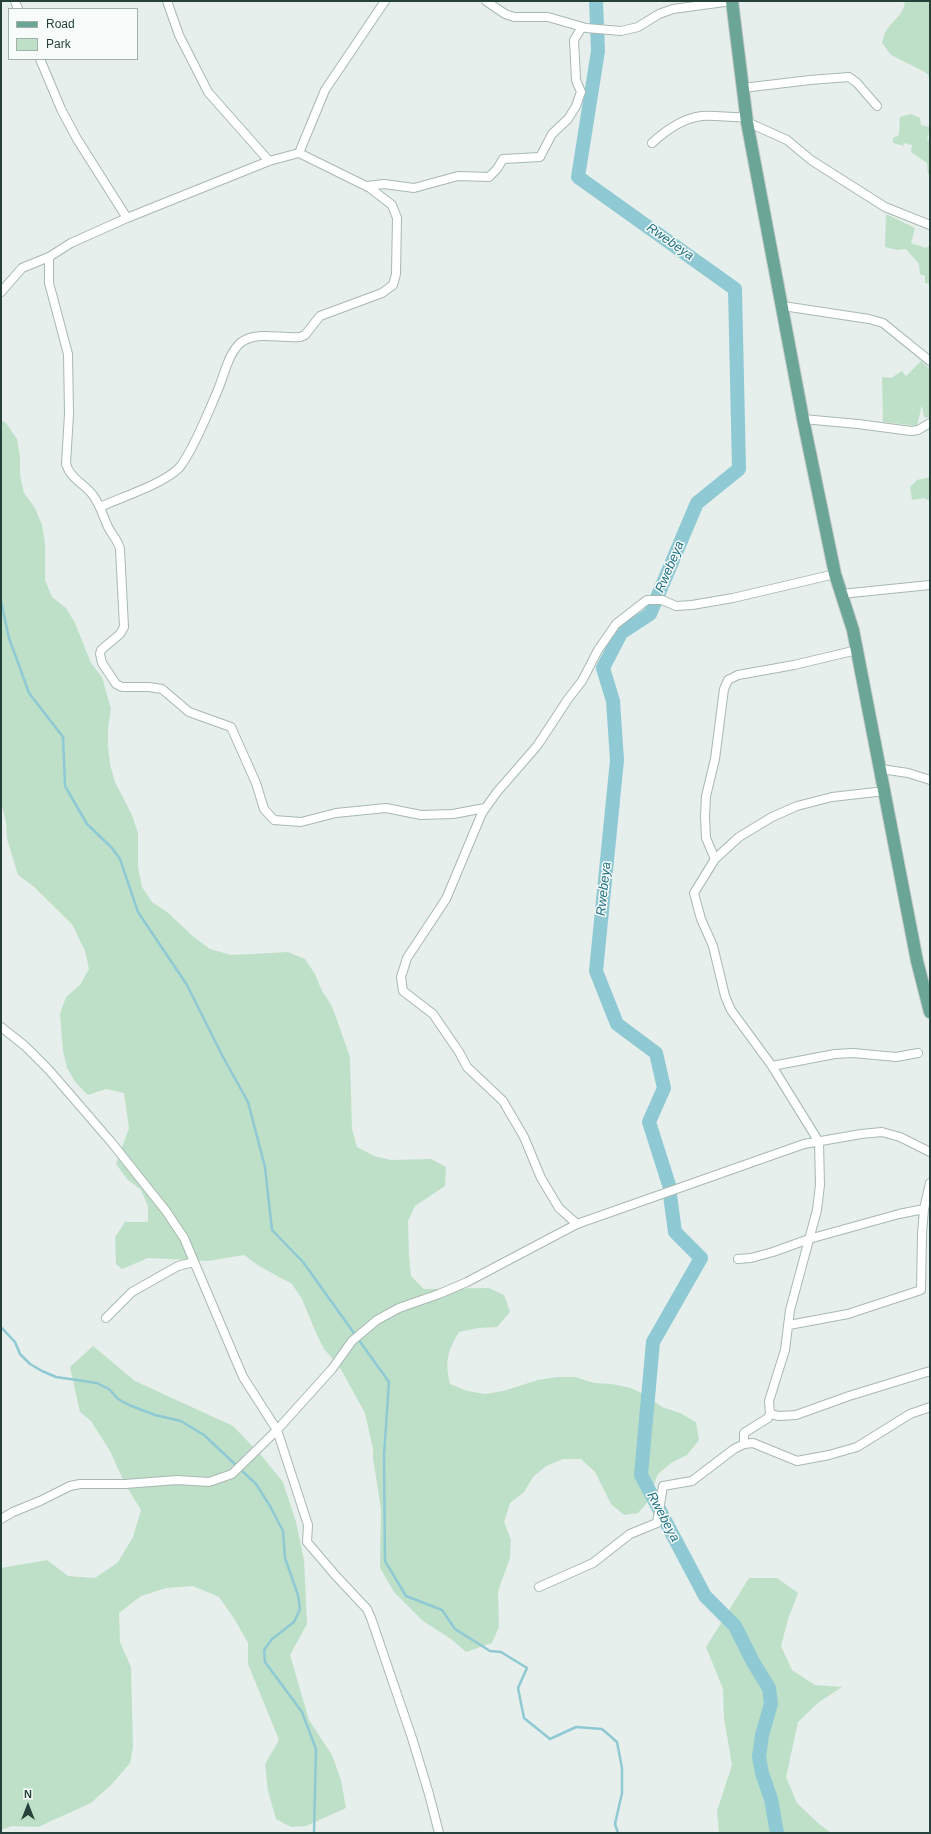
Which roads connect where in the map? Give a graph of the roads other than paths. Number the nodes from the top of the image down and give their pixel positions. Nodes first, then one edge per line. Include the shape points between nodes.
1 (167, 1) edge
2 (385, 1) edge
3 (486, 1) edge
4 (732, 1) edge
5 (584, 28) junction
6 (40, 60) edge
7 (743, 88) junction
8 (877, 106) dead end
9 (747, 119) junction
10 (652, 142) dead end
11 (299, 153) junction
12 (268, 161) junction
13 (367, 186) junction
14 (127, 218) junction
15 (930, 225) edge
16 (49, 257) junction
17 (1, 292) edge
18 (783, 306) junction
19 (930, 361) edge
20 (803, 419) junction
21 (930, 423) edge
22 (100, 507) junction
23 (835, 574) junction
24 (930, 585) edge
25 (841, 594) junction
26 (856, 650) junction
27 (881, 769) junction
28 (930, 780) edge
29 (885, 791) junction
30 (485, 808) junction
31 (715, 859) junction
32 (930, 1012) edge
33 (1, 1027) edge
34 (918, 1053) dead end
35 (772, 1066) junction
36 (819, 1142) junction
37 (930, 1152) edge
38 (930, 1183) edge
39 (924, 1209) junction
40 (577, 1224) junction
41 (809, 1239) junction
42 (738, 1259) dead end
43 (194, 1262) junction
44 (106, 1318) dead end
45 (789, 1325) junction
46 (930, 1371) edge
47 (930, 1407) edge
48 (770, 1414) junction
49 (277, 1430) junction
50 (744, 1444) junction
51 (1, 1519) edge
52 (539, 1587) dead end
53 (438, 1833) edge

1 - 12 street via 179,36 208,92
2 - 11 street via 325,90
3 - 5 street via 514,17 548,17
4 - 5 street via 673,8 638,27 621,31
4 - 7 main road
5 - 13 street via 574,40 576,80 581,92 568,119 552,134 540,157 504,159 489,177 458,176 414,188 384,184
6 - 14 street via 61,109
7 - 8 street via 849,77
7 - 9 main road
9 - 10 street via 702,116 685,121
9 - 15 street via 787,140 811,160 885,208
9 - 18 main road
11 - 12 street
11 - 13 street
12 - 14 street
13 - 22 street via 395,210 396,274 393,285 382,293 320,316 305,335 300,337 264,336 243,342 228,362 217,394 180,466 160,481
14 - 16 street via 71,243
16 - 17 street via 22,268
16 - 22 street via 49,283 68,354 69,414 66,464 68,471 93,495
18 - 19 street via 862,318 883,324
18 - 20 main road
20 - 21 street via 910,431 918,430
20 - 23 main road
22 - 30 street via 108,527 119,543 124,621 120,634 101,650 102,663 119,686 162,689 188,712 231,727 256,783 264,809 274,820 301,822 336,813 386,808 421,815 453,814
23 - 25 main road
23 - 30 street via 734,598 692,605 676,606 662,600 647,600 616,624 598,650 582,681 536,746
24 - 25 street
25 - 26 main road via 853,630
26 - 27 main road
26 - 31 street via 738,675 728,680 724,689 715,759 706,796 706,838
27 - 28 street via 908,773
27 - 29 main road
29 - 31 street via 832,797 797,806 738,837
29 - 32 main road
30 - 40 street via 446,899 407,958 401,977 403,992 433,1014 467,1067 503,1101 559,1208
31 - 35 street via 694,892 701,919 731,1010
33 - 43 street via 49,1070 112,1143 166,1211 184,1238
34 - 35 street via 896,1057 835,1054
35 - 36 street
36 - 37 street via 882,1132 900,1136
36 - 40 street via 804,1144
36 - 41 street via 819,1192
38 - 39 street
39 - 41 street
39 - 45 street via 921,1290 848,1314
40 - 49 street via 467,1282 399,1308 376,1320 352,1341 332,1369
41 - 42 street via 774,1252
41 - 45 street via 790,1310
43 - 44 street via 178,1266 132,1292
43 - 49 street via 248,1386
45 - 48 street via 785,1350 770,1401
46 - 48 street via 796,1415
47 - 50 street via 910,1414 857,1447 829,1455 797,1461 753,1443
48 - 50 street via 744,1433
49 - 51 street via 232,1474 220,1479 209,1482 177,1480 80,1484 70,1486
49 - 53 street via 308,1525 307,1542 367,1609 372,1618 412,1738
50 - 52 street via 692,1481 663,1486 657,1523 630,1534 593,1563

